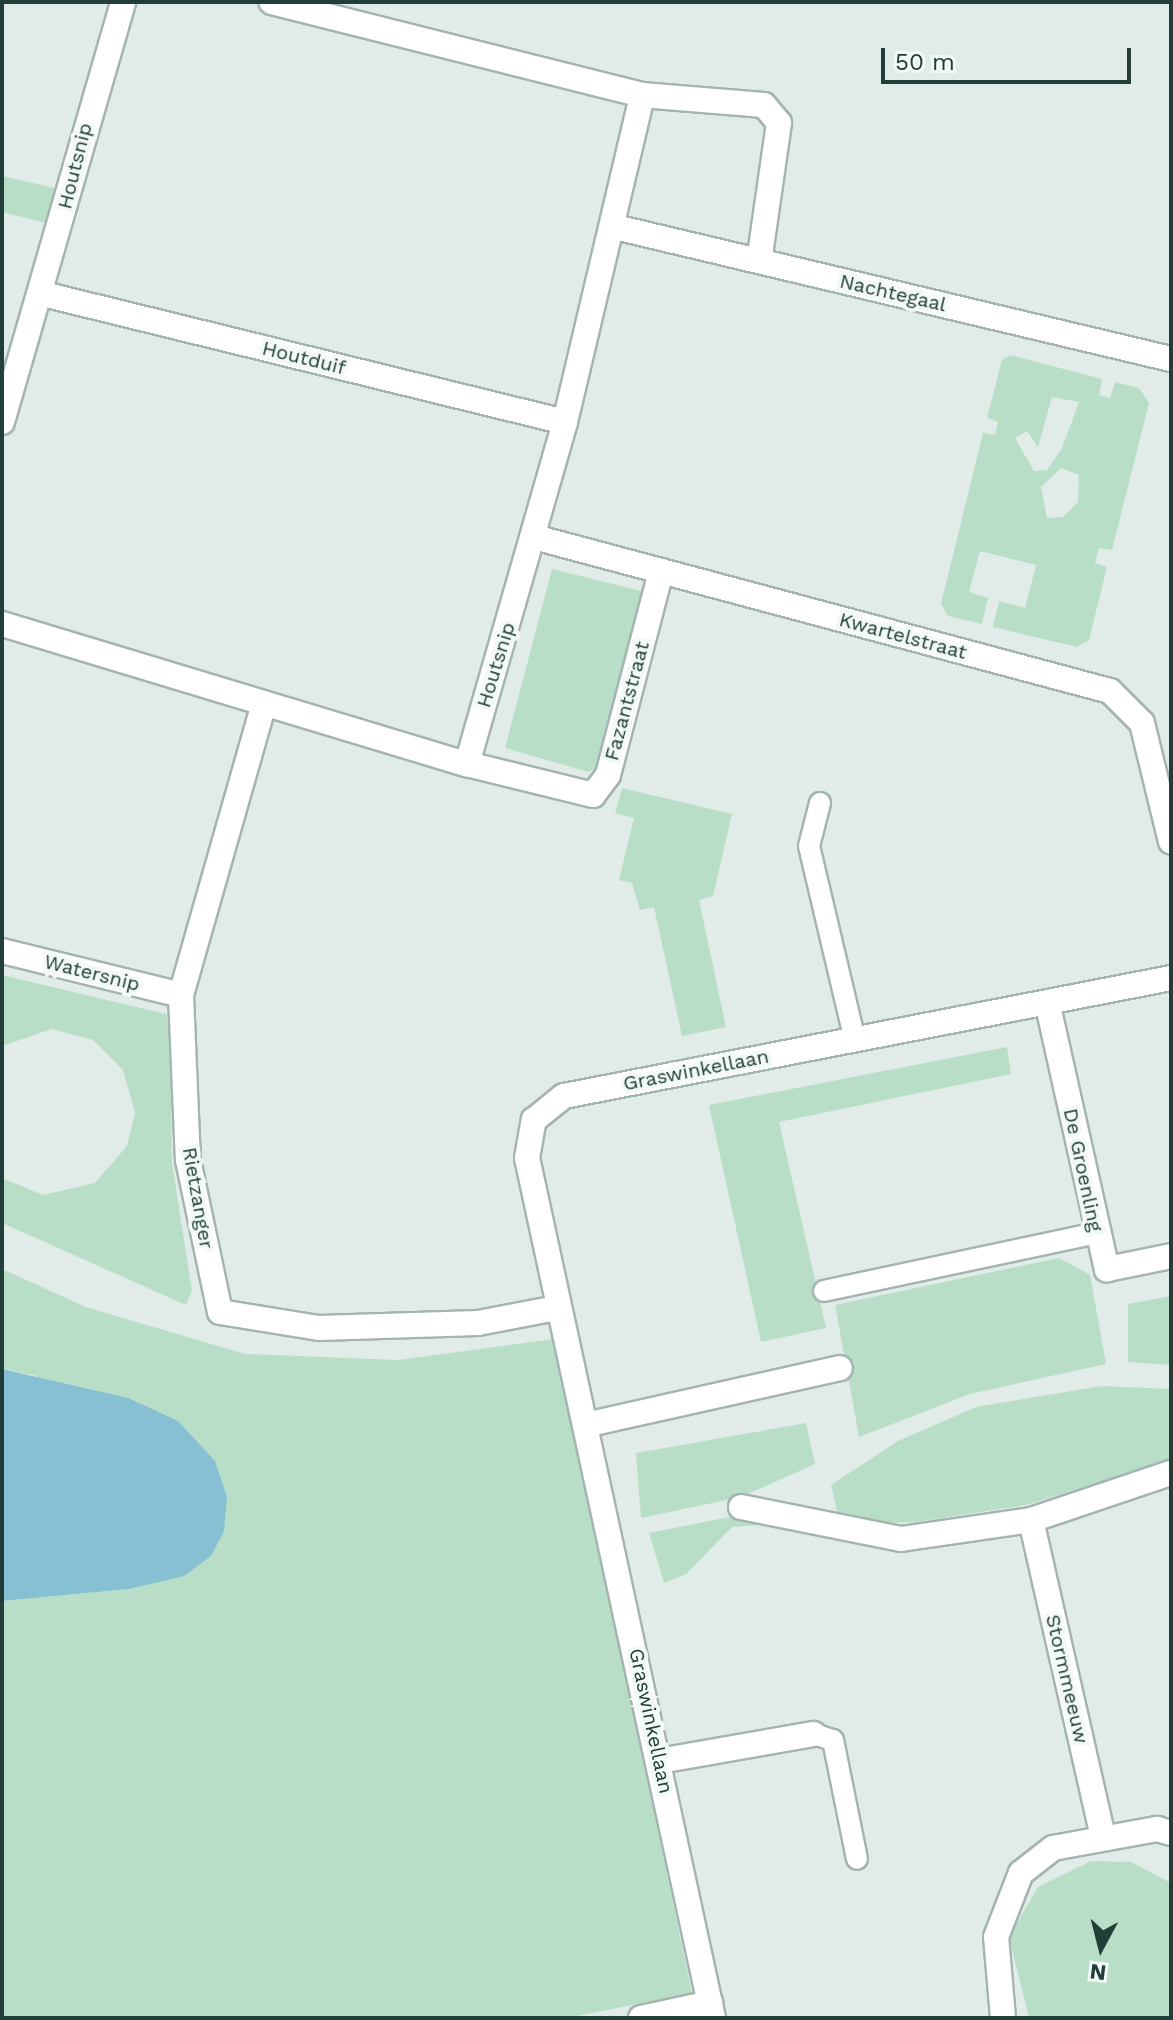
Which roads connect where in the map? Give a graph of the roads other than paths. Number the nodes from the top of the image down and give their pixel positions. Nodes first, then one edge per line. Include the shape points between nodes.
1 (123, 2) edge
2 (271, 2) edge
3 (642, 95) junction
4 (615, 227) junction
5 (759, 261) junction
6 (43, 294) junction
7 (1171, 359) edge
8 (2, 422) edge
9 (565, 422) junction
10 (534, 537) junction
11 (661, 571) junction
12 (2, 624) edge
13 (263, 707) junction
14 (467, 764) junction
15 (820, 803) dead end
16 (1171, 842) edge
17 (2, 951) edge
18 (1171, 978) edge
19 (181, 995) junction
20 (1048, 1006) junction
21 (855, 1040) junction
22 (1096, 1233) junction
23 (1171, 1256) edge
24 (824, 1291) dead end
25 (557, 1308) junction
26 (840, 1368) dead end
27 (585, 1425) junction
28 (1171, 1473) edge
29 (741, 1507) dead end
30 (1031, 1520) junction
31 (814, 1734) joint
32 (659, 1761) junction
33 (1171, 1833) edge
34 (1103, 1838) junction
35 (857, 1859) dead end
36 (712, 2011) edge
37 (641, 2018) edge
38 (1003, 2018) edge

1 - 6 street, Houtsnip
2 - 3 street
3 - 4 street, Houtsnip
3 - 5 street via 764,105 779,123
4 - 5 street, Nachtegaal
4 - 9 street, Houtsnip
5 - 7 street, Nachtegaal
6 - 8 street, Houtsnip
6 - 9 street, Houtduif
9 - 10 street, Houtsnip
10 - 11 street, Kwartelstraat
10 - 14 street, Houtsnip
11 - 14 street, Fazantstraat via 608,775 593,795
11 - 16 street, Kwartelstraat via 1110,691 1142,723
12 - 13 street
13 - 14 street
13 - 19 street, Rietzanger
15 - 21 lane via 809,846
17 - 19 street, Watersnip
18 - 20 street, Graswinkellaan
19 - 25 street, Rietzanger via 188,1160 220,1312 319,1328 478,1323
20 - 21 street, Graswinkellaan
20 - 22 street, De Groenling
21 - 25 street, Graswinkellaan via 564,1096 534,1120 527,1158
22 - 23 street, De Groenling via 1107,1269
22 - 24 lane
25 - 27 street, Graswinkellaan
26 - 27 street
27 - 32 street, Graswinkellaan
28 - 30 street
29 - 30 street via 901,1539
30 - 34 street, Stormmeeuw
31 - 32 street
31 - 35 lane via 833,1740
32 - 36 street, Graswinkellaan
33 - 34 street
34 - 38 street via 1053,1848 1021,1873 996,1937
36 - 37 street

